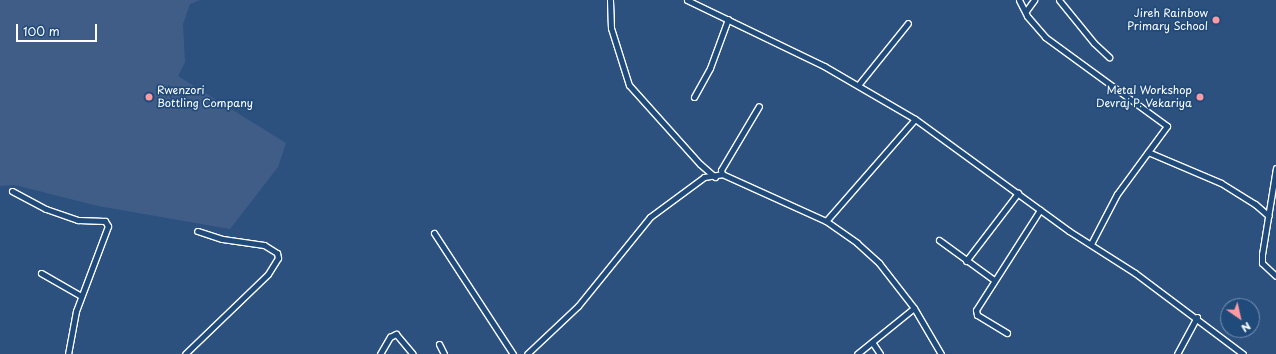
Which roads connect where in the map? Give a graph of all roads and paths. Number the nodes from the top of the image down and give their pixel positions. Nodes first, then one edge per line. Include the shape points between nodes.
1 (610, 0) edge
2 (687, 0) edge
3 (1019, 0) edge
4 (1034, 0) edge
5 (1059, 0) edge
6 (1026, 11) junction
7 (728, 19) junction
8 (908, 23) dead end
9 (1109, 57) dead end
10 (859, 84) junction
11 (694, 97) dead end
12 (759, 106) dead end
13 (915, 119) junction
14 (1148, 152) junction
15 (1276, 168) edge
16 (722, 174) junction
17 (716, 176) junction
18 (12, 191) dead end
19 (1018, 193) junction
20 (1040, 210) junction
21 (1269, 216) junction
22 (826, 221) junction
23 (197, 231) dead end
24 (434, 233) dead end
25 (939, 240) dead end
26 (1091, 244) junction
27 (966, 261) junction
28 (41, 273) dead end
29 (1276, 276) edge
30 (994, 280) junction
31 (81, 296) junction
32 (914, 308) junction
33 (1196, 317) junction
34 (1007, 333) dead end
35 (872, 342) junction
36 (439, 344) dead end
37 (68, 354) edge
38 (185, 354) edge
39 (380, 354) edge
40 (413, 354) edge
41 (444, 354) edge
42 (513, 354) edge
43 (527, 354) edge
44 (857, 354) edge
45 (880, 354) edge
46 (941, 354) edge
47 (1177, 354) edge
48 (1243, 354) edge

1 - 17 street via 611,28 629,84 700,164
2 - 7 street
3 - 6 street
4 - 6 street
5 - 9 street
6 - 14 street via 1045,37 1058,48 1167,126
7 - 10 street
7 - 11 street via 710,68
8 - 10 street
10 - 13 street
12 - 16 street via 721,170
13 - 19 street
13 - 22 street
14 - 21 street via 1221,183 1256,204
14 - 26 street via 1117,194
15 - 21 street
16 - 17 street
16 - 22 street
17 - 43 street via 704,177 650,217 578,306
18 - 31 street via 46,209 78,220 107,223 99,255
19 - 20 street
19 - 27 street
20 - 26 street
20 - 30 street
21 - 29 street via 1262,263
22 - 32 street via 857,243 879,263
23 - 38 street via 222,239 264,245 277,253 278,258 268,274
24 - 42 street
25 - 27 street
26 - 33 street
27 - 30 street
28 - 31 street
30 - 34 street via 976,313
31 - 37 street
32 - 35 street
32 - 46 street
33 - 47 street
33 - 48 street
35 - 44 street
35 - 45 street
36 - 41 street
39 - 40 street via 390,337 396,334

